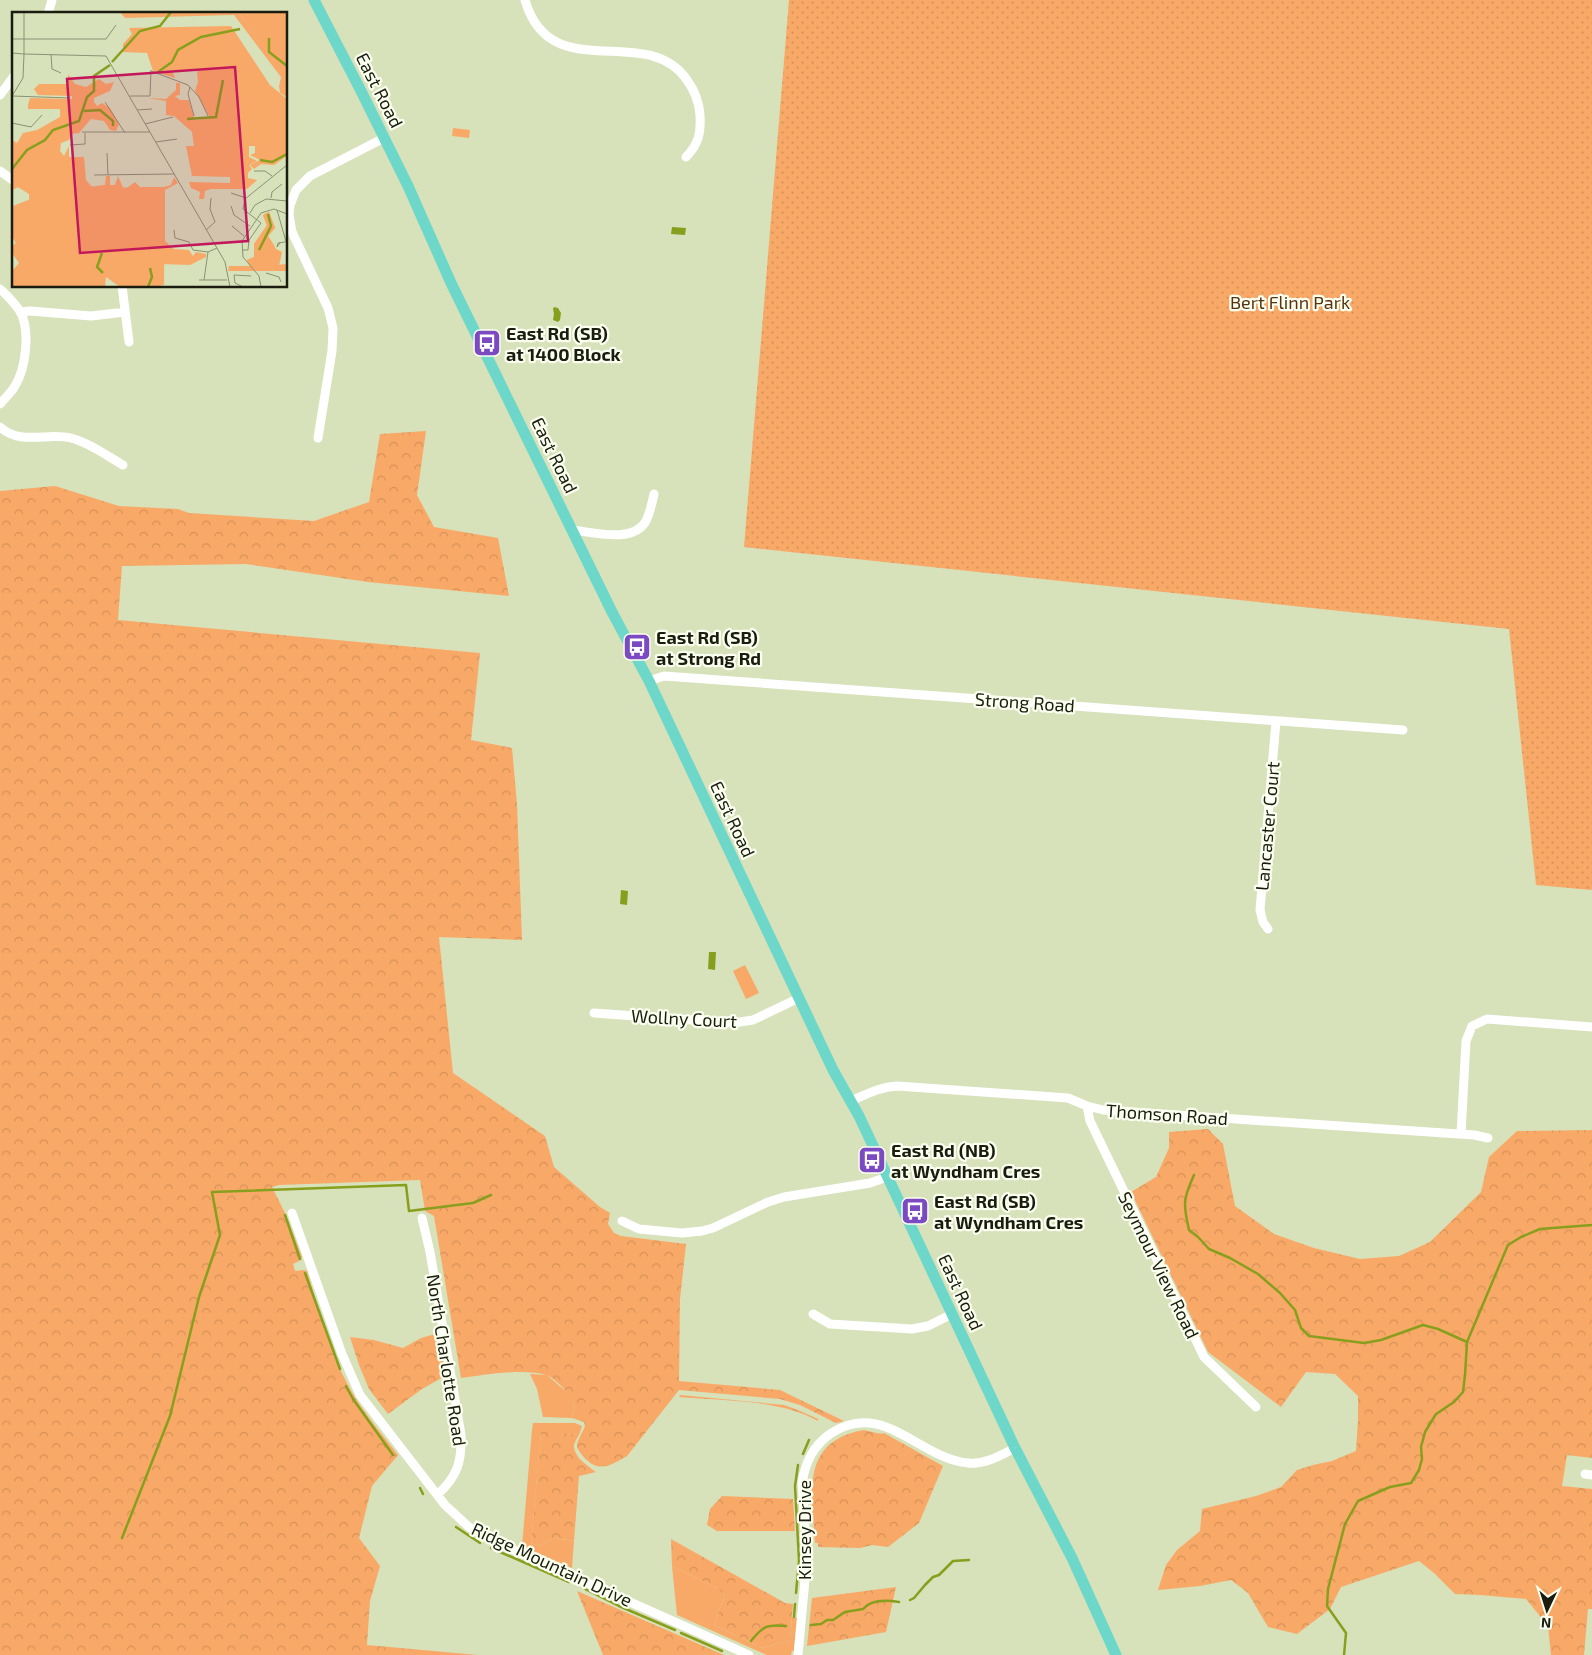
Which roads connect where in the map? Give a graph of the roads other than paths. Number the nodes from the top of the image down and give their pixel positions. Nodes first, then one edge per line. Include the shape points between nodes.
1 (314, 0) edge
2 (525, 0) edge
3 (12, 79) edge
4 (0, 96) edge
5 (384, 138) junction
6 (686, 156) dead end
7 (0, 171) edge
8 (12, 180) edge
9 (122, 288) edge
10 (0, 289) edge
11 (20, 312) junction
12 (125, 312) junction
13 (129, 342) dead end
14 (0, 404) edge
15 (0, 427) edge
16 (318, 438) dead end
17 (123, 466) dead end
18 (654, 494) dead end
19 (572, 530) junction
20 (649, 681) junction
21 (1276, 721) junction
22 (1403, 730) dead end
23 (1268, 929) dead end
24 (799, 998) junction
25 (594, 1013) dead end
26 (1592, 1027) edge
27 (851, 1101) junction
28 (1087, 1106) junction
29 (1461, 1134) junction
30 (1488, 1138) dead end
31 (888, 1177) junction
32 (292, 1213) dead end
33 (422, 1218) dead end
34 (622, 1221) dead end
35 (813, 1314) dead end
36 (952, 1314) junction
37 (1256, 1407) dead end
38 (1015, 1448) junction
39 (437, 1495) junction
40 (749, 1655) edge
41 (798, 1655) edge
42 (1116, 1655) edge

1 - 5 main road, East Road
2 - 6 street via 539,28 565,46 651,56 672,64 681,72 695,91 700,112 698,140
3 - 4 street
5 - 16 street via 310,176 296,190 290,207 292,232 328,308 333,328
5 - 19 main road, East Road
7 - 8 street
9 - 12 street
10 - 11 street
11 - 12 street via 91,316
11 - 14 street via 25,338 24,361 16,385
12 - 13 street
15 - 17 street via 11,435 25,438 71,438
18 - 19 street via 646,521 637,531 625,536
19 - 20 main road, East Road
20 - 21 street, Strong Road via 664,676
20 - 24 main road, East Road
21 - 22 street, Strong Road
21 - 23 street, Lancaster Court via 1260,910
24 - 25 street, Wollny Court via 753,1020 733,1023
24 - 27 main road, East Road
26 - 29 street via 1486,1019 1472,1026 1466,1041
27 - 28 street, Thomson Road via 876,1089 897,1086 1068,1098
27 - 31 main road, East Road
28 - 29 street, Thomson Road via 1103,1110
28 - 37 street, Seymour View Road via 1090,1121 1204,1357
29 - 30 street, Thomson Road
31 - 34 street via 784,1197 702,1231 639,1228
31 - 36 main road, East Road
32 - 39 street, Ridge Mountain Drive via 342,1354 360,1395
33 - 39 street, North Charlotte Road via 461,1435 461,1455 455,1474
35 - 36 street via 830,1324 912,1329 928,1326
36 - 38 main road, East Road
38 - 41 street, Kinsey Drive via 987,1461 958,1462 898,1431 868,1423 836,1430 821,1441 810,1456 802,1483 807,1558
38 - 42 main road, East Road via 1072,1558
39 - 40 street, Ridge Mountain Drive via 457,1517 482,1534

